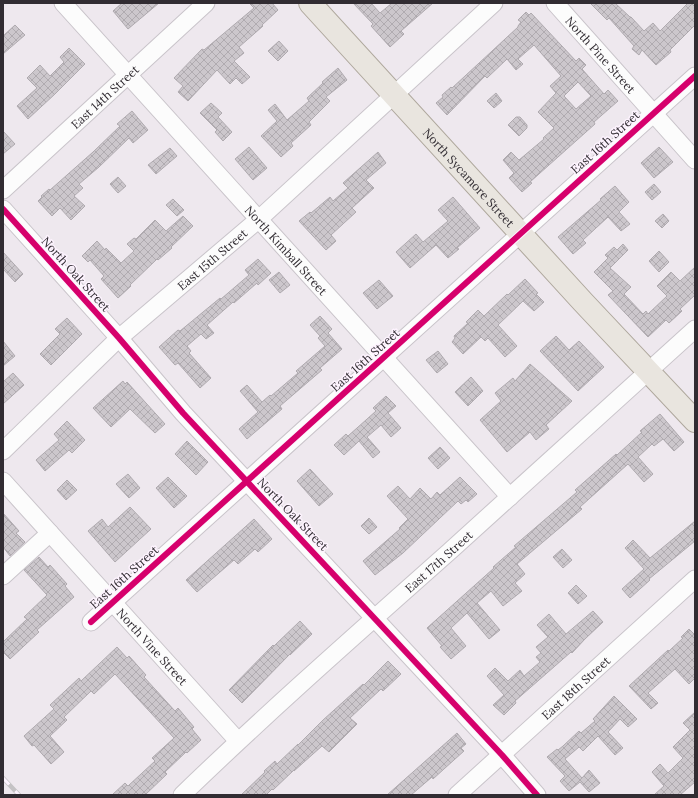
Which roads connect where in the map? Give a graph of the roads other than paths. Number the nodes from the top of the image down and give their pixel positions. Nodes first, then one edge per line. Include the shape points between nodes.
1 (64, 3) edge
2 (206, 3) edge
3 (310, 3) edge
4 (494, 3) edge
5 (555, 3) edge
6 (128, 74) junction
7 (695, 76) edge
8 (394, 95) junction
9 (654, 114) junction
10 (695, 160) edge
11 (3, 190) edge
12 (3, 209) edge
13 (259, 219) junction
14 (521, 234) junction
15 (695, 329) edge
16 (119, 338) junction
17 (384, 358) junction
18 (649, 371) junction
19 (695, 422) edge
20 (3, 451) edge
21 (3, 481) edge
22 (247, 482) junction
23 (510, 497) junction
24 (50, 533) junction
25 (3, 576) edge
26 (695, 579) edge
27 (113, 602) junction
28 (374, 617) junction
29 (91, 622) dead end
30 (238, 741) junction
31 (502, 755) junction
32 (182, 795) edge
33 (457, 795) edge
34 (537, 795) edge

1 - 6 street, North Kimball Street
2 - 6 street, East 14th Street
3 - 8 main road, North Sycamore Street
4 - 8 street, East 15th Street
5 - 9 street, North Pine Street
6 - 11 street, East 14th Street
6 - 13 street, North Kimball Street
7 - 9 street, East 16th Street
8 - 13 street, East 15th Street
8 - 14 main road, North Sycamore Street
9 - 10 street, North Pine Street
9 - 14 street, East 16th Street
12 - 16 street, North Oak Street
13 - 16 street, East 15th Street
13 - 17 street, North Kimball Street
14 - 17 street, East 16th Street
14 - 18 main road, North Sycamore Street
15 - 18 street, East 17th Street
16 - 20 street, East 15th Street
16 - 22 street, North Oak Street via 182,413
17 - 22 street, East 16th Street
17 - 23 street, North Kimball Street
18 - 19 main road, North Sycamore Street
18 - 23 street, East 17th Street
21 - 24 street, North Vine Street
22 - 27 street, East 16th Street
22 - 28 street, North Oak Street
23 - 28 street, East 17th Street
24 - 25 street
24 - 27 street, North Vine Street
26 - 31 street, East 18th Street
27 - 29 street, East 16th Street
27 - 30 street, North Vine Street
28 - 30 street, East 17th Street
28 - 31 street, North Oak Street
30 - 32 street, East 17th Street
31 - 33 street, East 18th Street
31 - 34 street, North Oak Street

